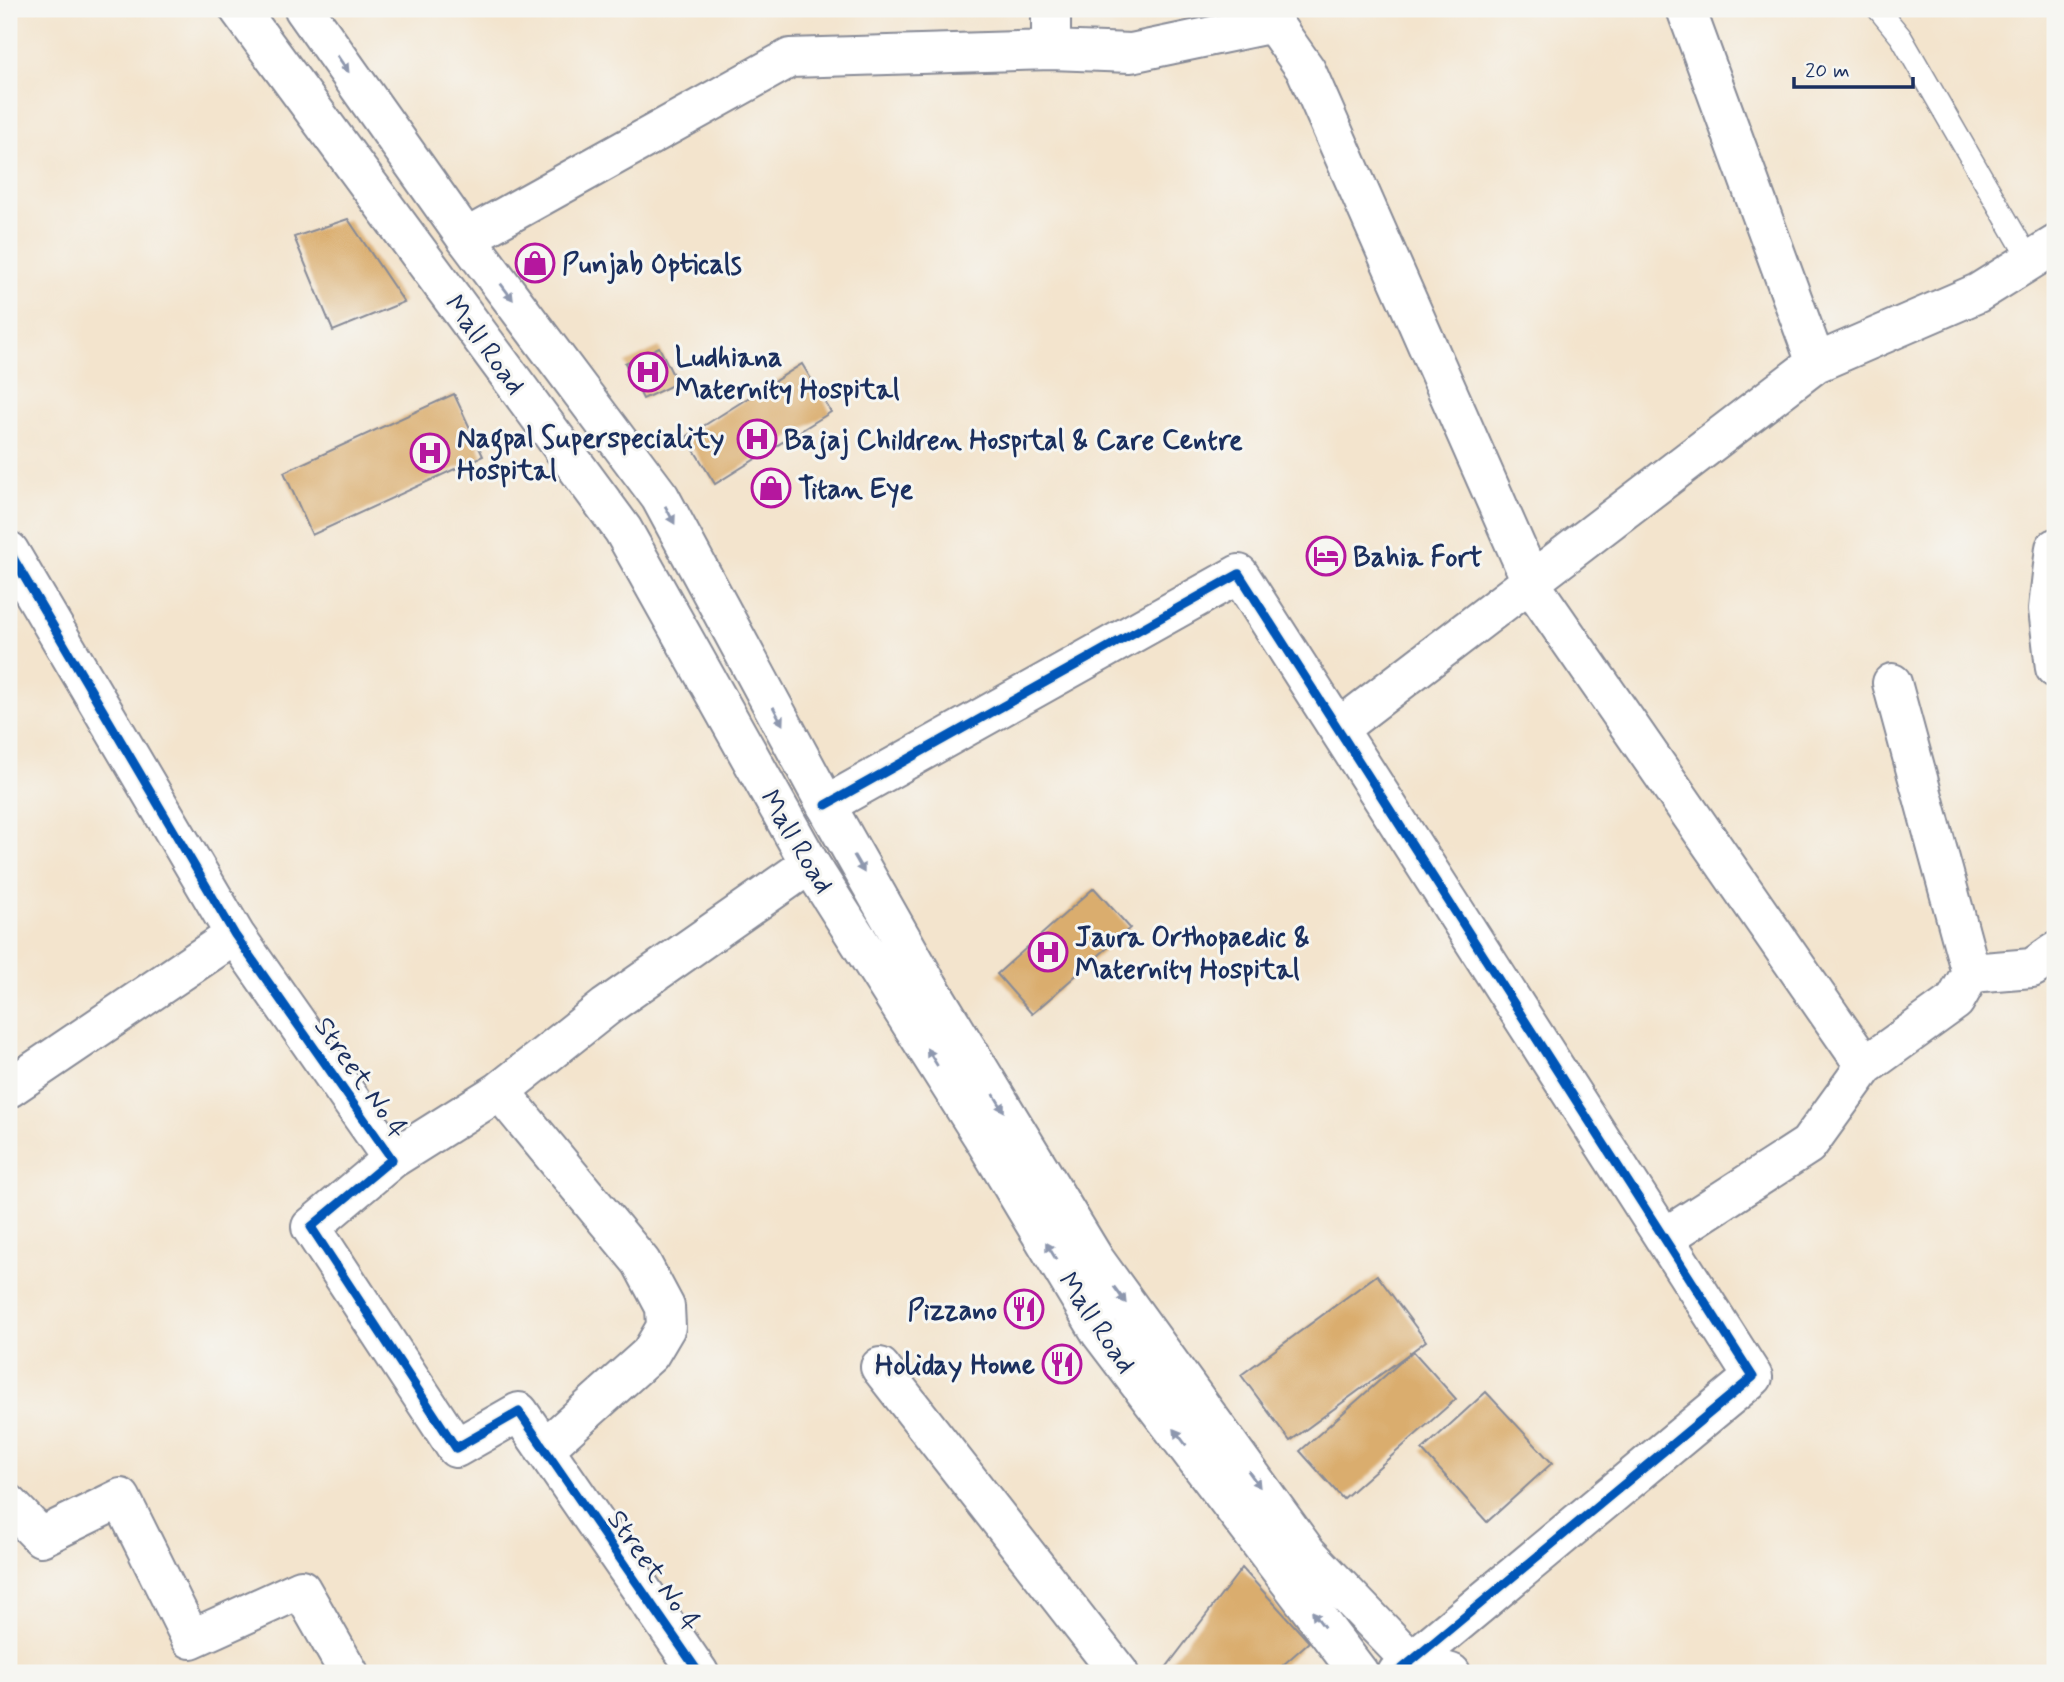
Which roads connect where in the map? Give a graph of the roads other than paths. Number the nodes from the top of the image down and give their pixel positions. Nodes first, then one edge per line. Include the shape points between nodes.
1 (239, 9) edge
2 (304, 9) edge
3 (1051, 9) edge
4 (1686, 9) edge
5 (1878, 9) edge
6 (1268, 16) edge
7 (1051, 50) junction
8 (466, 237) junction
9 (2042, 252) edge
10 (1816, 363) junction
11 (2055, 548) edge
12 (9, 551) edge
13 (1531, 580) junction
14 (2052, 609) edge
15 (2055, 668) edge
16 (1892, 683) dead end
17 (1338, 729) junction
18 (826, 805) junction
19 (810, 864) junction
20 (234, 935) junction
21 (2055, 952) edge
22 (1971, 973) junction
23 (1864, 1066) junction
24 (9, 1087) edge
25 (500, 1091) junction
26 (392, 1159) junction
27 (1664, 1238) junction
28 (880, 1367) dead end
29 (544, 1449) junction
30 (9, 1504) edge
31 (1404, 1667) edge
32 (349, 1673) edge
33 (699, 1673) edge
34 (1119, 1673) edge
35 (1359, 1673) edge
36 (1451, 1673) edge

1 - 19 street, Mall Road via 623,530
2 -> 8 street
3 - 7 street
4 - 10 street
5 - 9 lane
6 - 7 street via 1131,53
6 - 13 street via 1306,70
7 - 8 street via 790,58
8 -> 18 street via 660,497
9 - 10 street via 1978,293
10 - 13 street
11 - 14 street
12 - 20 street, Street No 4
13 - 17 street
13 - 23 street
14 - 15 street
16 - 22 street
17 - 18 street via 1239,574
17 - 27 street
18 -> 31 street via 928,985 1095,1260 1307,1553
19 - 25 street via 606,1007
35 -> 19 street, Mall Road via 1100,1332
20 - 24 street
20 - 26 street, Street No 4
21 - 22 street via 2032,968
22 - 23 street via 1955,1000
23 - 27 street via 1808,1145
25 - 26 street
25 - 29 street via 641,1262 665,1307 666,1326 650,1354
26 - 29 street, Street No 4 via 311,1227 456,1448 519,1412
27 - 31 street via 1753,1377
28 - 34 street
29 - 33 street, Street No 4
30 - 32 street via 41,1537 121,1498 191,1639 301,1589
31 - 36 street

